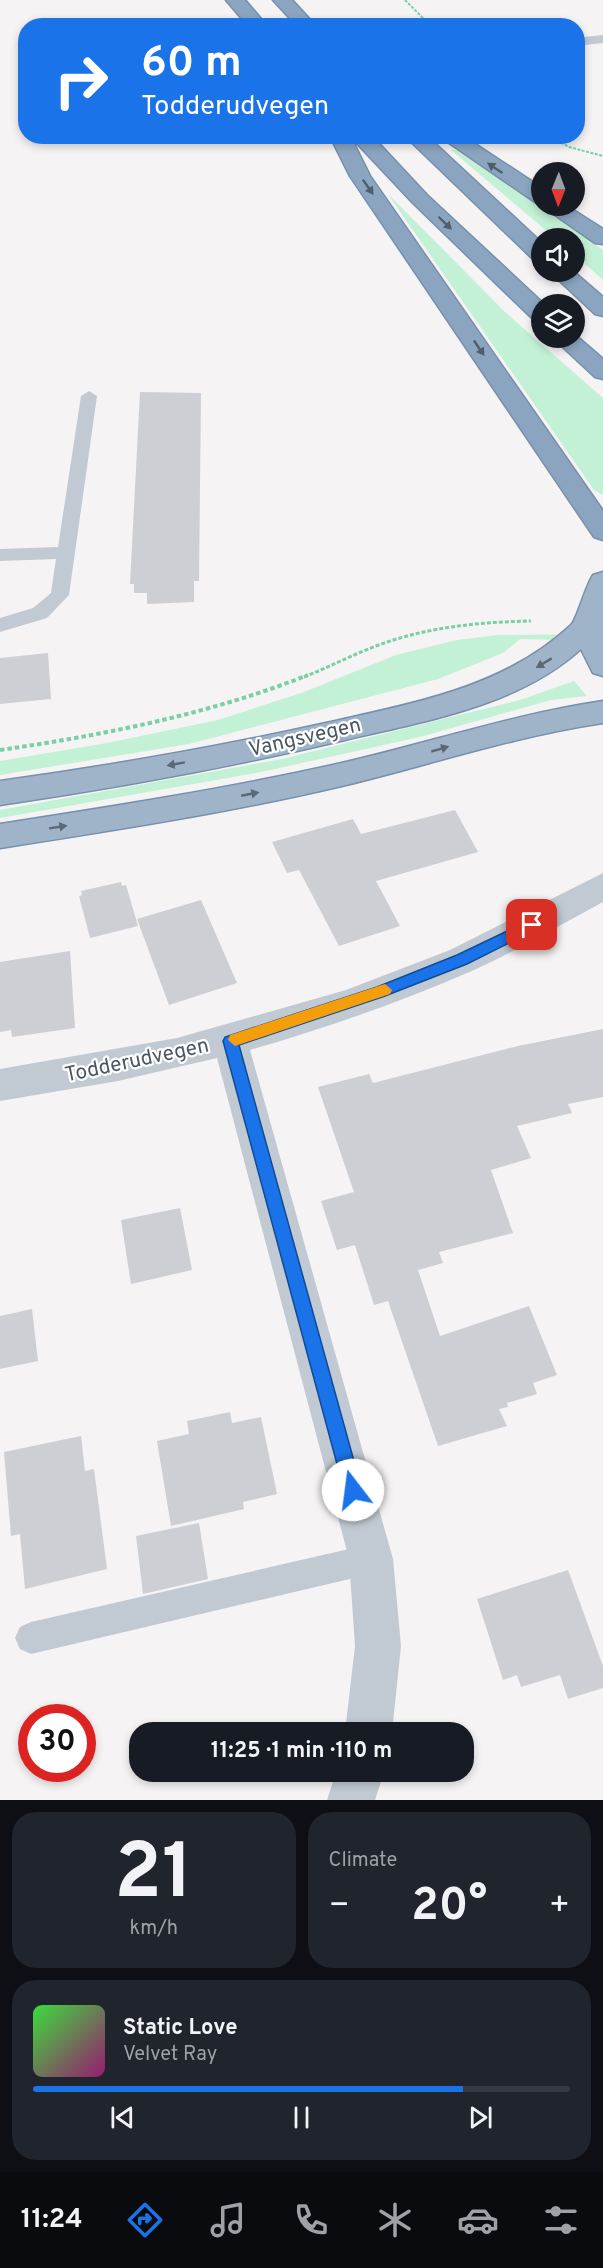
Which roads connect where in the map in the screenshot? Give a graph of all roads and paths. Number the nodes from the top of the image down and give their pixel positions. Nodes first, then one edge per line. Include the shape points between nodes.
1 (235, 0) edge
2 (282, 0) edge
3 (405, 0) edge
4 (251, 18) edge
5 (299, 18) edge
6 (423, 18) edge
7 (603, 39) edge
8 (585, 41) dead end
9 (344, 144) edge
10 (368, 144) edge
11 (424, 144) edge
12 (461, 144) edge
13 (564, 144) edge
14 (603, 156) edge
15 (531, 191) edge
16 (569, 216) edge
17 (603, 238) edge
18 (531, 245) edge
19 (572, 282) edge
20 (531, 305) edge
21 (603, 309) edge
22 (576, 348) edge
23 (603, 372) edge
24 (89, 396) dead end
25 (603, 531) edge
26 (67, 553) junction
27 (0, 555) edge
28 (603, 581) edge
29 (531, 621) dead end
30 (0, 625) edge
31 (589, 625) junction
32 (603, 666) edge
33 (603, 711) edge
34 (0, 750) edge
35 (0, 793) edge
36 (0, 836) edge
37 (603, 886) edge
38 (230, 1041) junction
39 (0, 1085) edge
40 (371, 1559) junction
41 (31, 1638) dead end
42 (369, 1722) edge
43 (357, 1782) edge
44 (351, 1800) edge

1 - 4 highway
2 - 5 highway
3 - 6 path
7 - 8 lane
9 -> 25 highway via 360,176
10 -> 20 highway
11 - 18 highway
15 -> 12 highway
13 - 14 path
16 - 17 highway
19 - 21 highway
22 - 23 highway
24 - 26 lane
26 - 27 lane
26 - 30 lane via 60,595 40,613
28 - 31 highway via 594,597
29 - 34 path via 477,622 417,633 244,697 118,729
31 - 32 highway
31 -> 35 highway, Vangsvegen via 550,660 458,700 220,756
36 -> 33 highway, Vangsvegen via 309,782 539,722
37 - 38 street, Todderudvegen via 462,960 307,1018
38 - 39 street, Todderudvegen via 59,1077
38 - 40 street
40 - 41 lane
40 - 42 street via 378,1646
43 - 44 street

